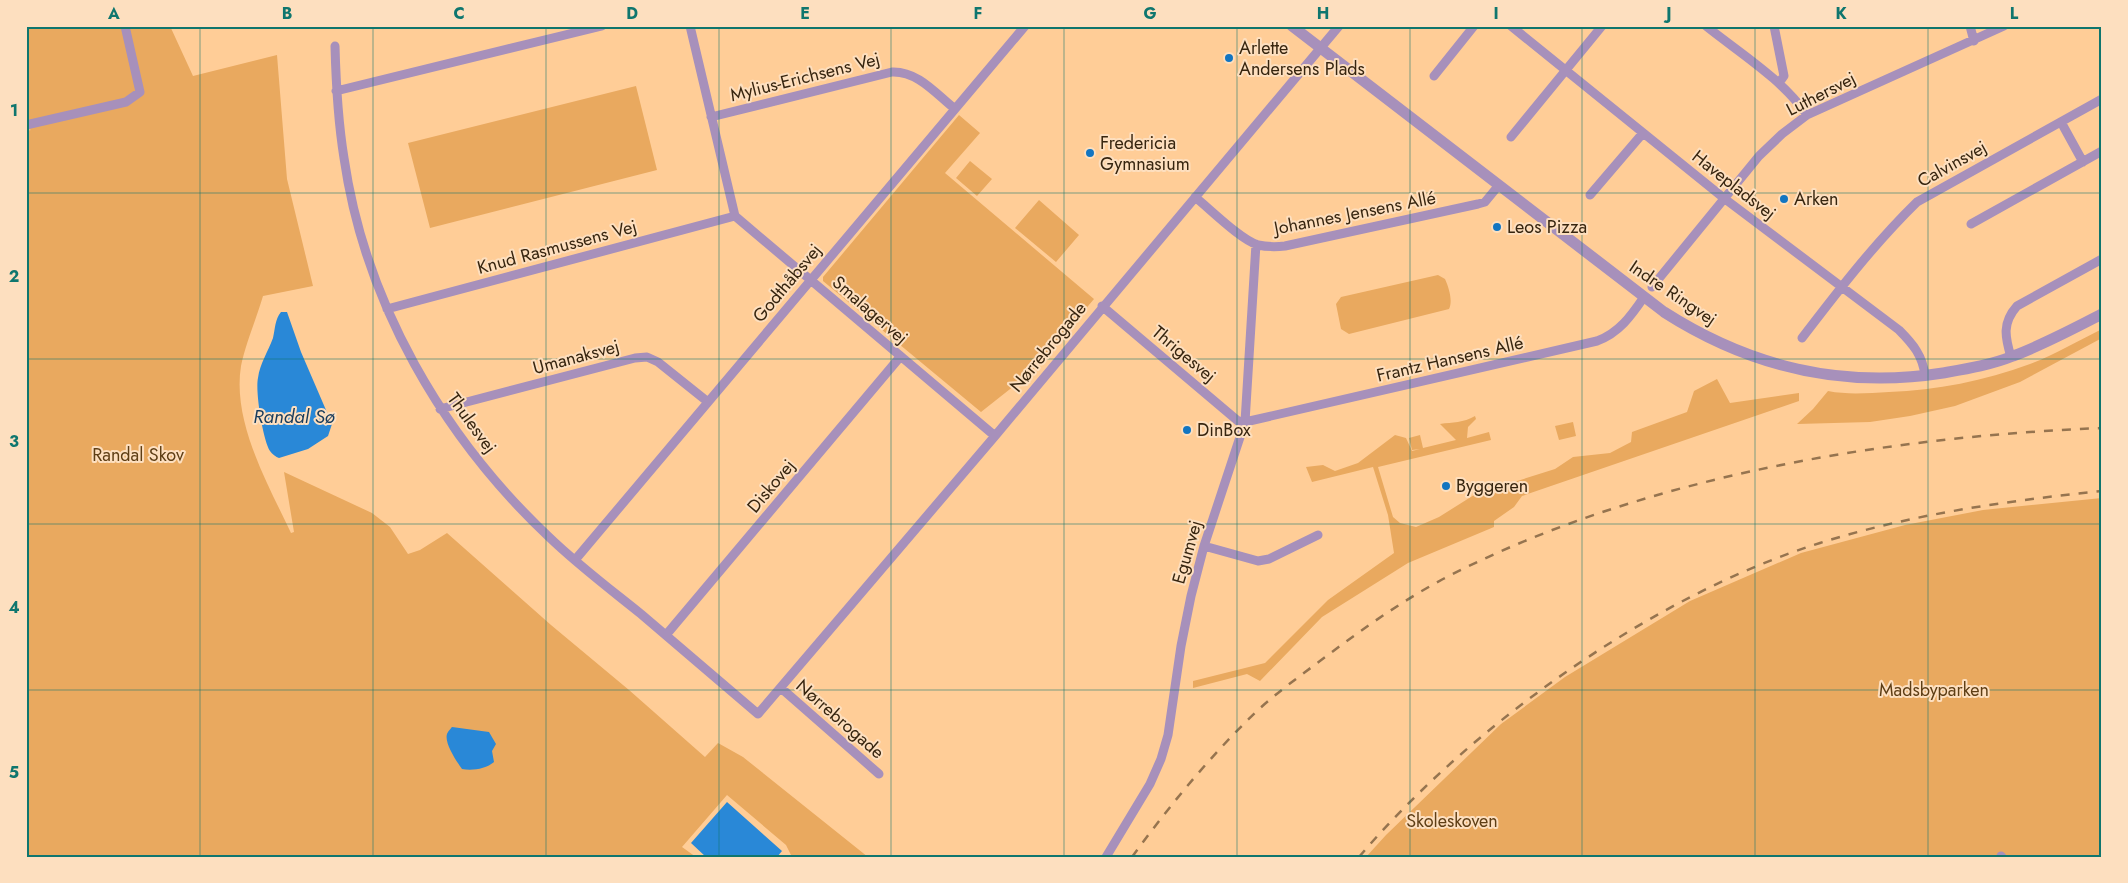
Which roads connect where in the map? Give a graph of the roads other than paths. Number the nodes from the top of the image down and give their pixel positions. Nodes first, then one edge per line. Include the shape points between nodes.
1 (125, 26) edge
2 (602, 26) edge
3 (690, 26) edge
4 (1025, 26) edge
5 (1292, 26) edge
6 (1339, 26) edge
7 (1474, 26) edge
8 (1511, 26) edge
9 (1602, 26) edge
10 (1706, 26) edge
11 (1774, 26) edge
12 (1970, 26) edge
13 (2004, 26) edge
14 (1974, 41) junction
15 (335, 46) dead end
16 (1322, 48) junction
17 (1565, 70) junction
18 (1434, 76) dead end
19 (1779, 83) junction
20 (336, 91) junction
21 (2102, 99) edge
22 (954, 110) junction
23 (1807, 115) junction
24 (711, 117) junction
25 (2061, 122) junction
26 (26, 125) edge
27 (1643, 133) junction
28 (1510, 137) dead end
29 (2102, 151) edge
30 (2083, 162) junction
31 (1499, 185) junction
32 (1590, 195) dead end
33 (1195, 197) junction
34 (1725, 199) junction
35 (735, 216) junction
36 (1971, 224) dead end
37 (1256, 244) junction
38 (2102, 258) edge
39 (810, 280) junction
40 (1652, 287) dead end
41 (1842, 287) junction
42 (1644, 297) junction
43 (1102, 306) junction
44 (387, 308) junction
45 (2102, 314) edge
46 (1802, 338) dead end
47 (900, 357) junction
48 (2012, 357) junction
49 (1925, 376) junction
50 (708, 402) junction
51 (440, 409) junction
52 (1245, 422) junction
53 (995, 436) junction
54 (1318, 535) dead end
55 (1204, 546) junction
56 (575, 560) junction
57 (666, 635) junction
58 (781, 688) junction
59 (758, 714) joint
60 (879, 774) dead end
61 (1106, 857) edge

1 - 26 street via 140,92 126,102
2 - 20 street
3 - 24 street
4 - 22 street, Godthåbsvej
5 - 16 street, Indre Ringvej
6 - 16 street, Nørrebrogade
7 - 18 street
8 - 17 street, Havepladsvej
9 - 17 street
10 - 19 street
11 - 19 street via 1784,76
12 - 14 street
13 - 14 street, Luthersvej
14 - 23 street, Luthersvej
15 - 20 street, Thulesvej
16 - 31 street, Indre Ringvej
16 - 33 street, Nørrebrogade
17 - 27 street, Havepladsvej
17 - 28 street
19 - 23 street
20 - 44 street, Thulesvej via 344,159 357,218
21 - 25 street, Calvinsvej
22 - 24 street, Mylius-Erichsens Vej via 914,76 903,71
22 - 39 street, Godthåbsvej
23 - 34 street, Luthersvej via 1759,156
24 - 35 street
25 - 30 street
25 - 41 street, Calvinsvej via 1916,202
27 - 32 street
27 - 34 street, Havepladsvej
29 - 30 street
30 - 36 street
31 - 37 street, Johannes Jensens Allé via 1485,202 1478,204 1285,246
31 - 42 street, Indre Ringvej
33 - 37 street, Johannes Jensens Allé
33 - 43 street, Nørrebrogade
34 - 40 street, Luthersvej
34 - 41 street, Havepladsvej
35 - 39 street, Smalagervej
35 - 44 street, Knud Rasmussens Vej
37 - 52 street, Egumvej
38 - 48 street via 2016,306 2005,325
39 - 47 street, Smalagervej
39 - 50 street, Godthåbsvej
41 - 46 street, Calvinsvej
41 - 49 street, Havepladsvej via 1910,340 1919,352
42 - 49 street, Indre Ringvej via 1691,329 1722,345 1784,367 1864,378
42 - 52 street, Frantz Hansens Allé via 1617,331 1597,341
43 - 52 street, Thrigesvej via 1238,421
43 - 53 street, Nørrebrogade
44 - 51 street, Thulesvej via 411,360
45 - 48 street, Indre Ringvej
47 - 53 street, Smalagervej
47 - 57 street, Diskovej
48 - 49 street, Indre Ringvej
50 - 51 street, Umanaksvej via 658,362 647,357
50 - 56 street, Godthåbsvej
51 - 56 street, Thulesvej via 494,479
52 - 55 street, Egumvej
53 - 58 street, Nørrebrogade
54 - 55 street via 1270,559 1258,561
55 - 61 street, Egumvej via 1181,646 1162,758
56 - 57 street, Thulesvej
57 - 59 street, Thulesvej
58 - 59 street, Nørrebrogade
58 - 60 street, Nørrebrogade

